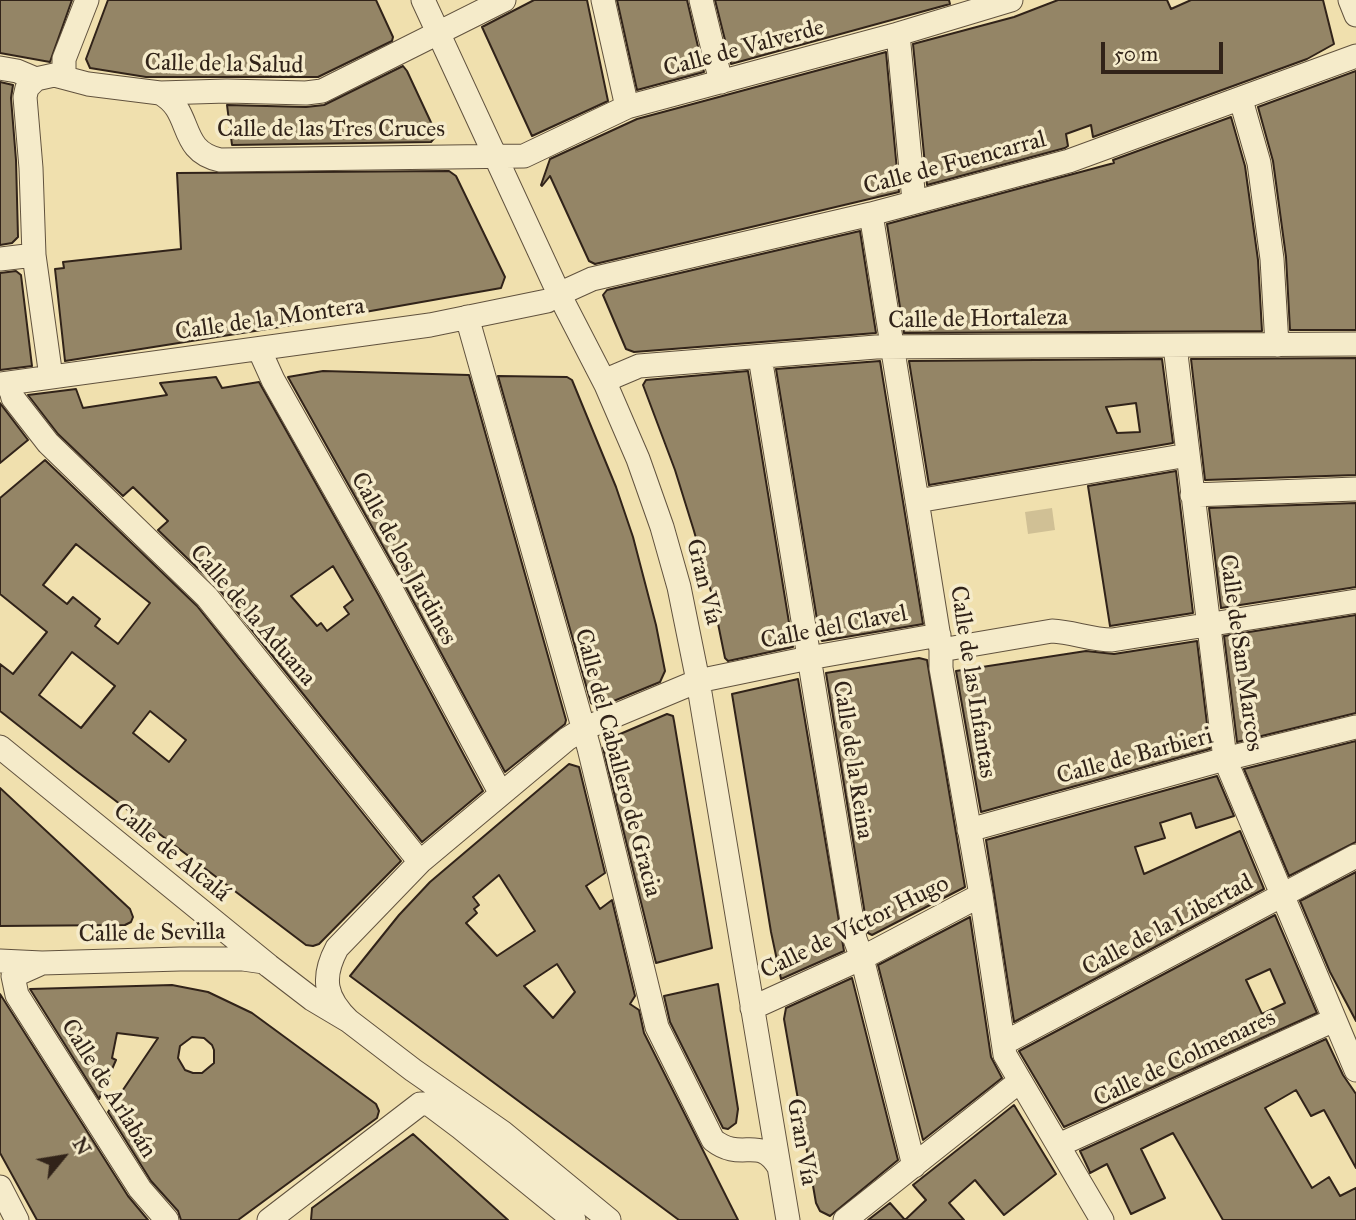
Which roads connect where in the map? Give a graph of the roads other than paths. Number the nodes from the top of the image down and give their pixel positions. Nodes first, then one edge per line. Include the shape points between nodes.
1 (87, 0) edge
2 (423, 0) edge
3 (504, 0) edge
4 (603, 0) edge
5 (701, 0) edge
6 (1350, 0) edge
7 (997, 3) edge
8 (1356, 15) edge
9 (439, 33) junction
10 (898, 34) junction
11 (1356, 56) edge
12 (0, 68) edge
13 (64, 77) junction
14 (36, 79) junction
15 (721, 82) junction
16 (160, 93) junction
17 (1241, 100) junction
18 (627, 107) junction
19 (496, 156) junction
20 (914, 201) junction
21 (871, 214) junction
22 (34, 255) junction
23 (0, 259) edge
24 (553, 298) junction
25 (467, 317) junction
26 (1356, 344) edge
27 (1175, 345) junction
28 (1277, 345) junction
29 (894, 347) junction
30 (259, 349) junction
31 (760, 357) junction
32 (51, 377) junction
33 (4, 384) edge
34 (606, 385) junction
35 (1188, 455) junction
36 (1356, 489) edge
37 (1192, 495) junction
38 (918, 501) junction
39 (1356, 601) edge
40 (1208, 624) junction
41 (940, 643) junction
42 (809, 658) junction
43 (698, 681) junction
44 (1356, 727) edge
45 (583, 729) junction
46 (0, 747) edge
47 (1225, 759) junction
48 (501, 794) junction
49 (969, 830) junction
50 (1356, 856) edge
51 (420, 862) junction
52 (981, 895) junction
53 (1282, 895) junction
54 (862, 958) junction
55 (0, 961) edge
56 (264, 962) junction
57 (42, 963) junction
58 (12, 981) joint
59 (752, 1008) junction
60 (1334, 1020) junction
61 (349, 1021) junction
62 (1004, 1043) junction
63 (412, 1070) junction
64 (1356, 1070) edge
65 (1020, 1082) junction
66 (416, 1107) junction
67 (1059, 1145) junction
68 (914, 1166) junction
69 (779, 1167) junction
70 (0, 1187) edge
71 (296, 1212) edge
72 (17, 1220) edge
73 (167, 1220) edge
74 (269, 1220) edge
75 (574, 1220) edge
76 (609, 1220) edge
77 (788, 1220) edge
78 (845, 1220) edge
79 (1102, 1220) edge

1 - 13 street via 64,59
2 - 9 street, Gran Vía
3 - 9 street, Calle de la Salud
4 - 18 street
5 - 15 street
6 - 8 street
7 - 10 street, Calle de Valverde
9 - 16 street, Calle de la Salud via 322,91
9 - 19 street, Gran Vía
10 - 15 street, Calle de Valverde
10 - 20 street
11 - 17 street, Calle de Fuencarral
12 - 14 street, Calle de la Salud
13 - 14 street, Calle de la Salud
13 - 16 street, Calle de la Salud
14 - 22 street via 25,97
15 - 18 street, Calle de Valverde
16 - 19 street, Calle de las Tres Cruces via 180,110 197,150 220,160
17 - 20 street, Calle de Fuencarral via 1069,161
17 - 28 street via 1259,163
18 - 19 street, Calle de Valverde via 524,156
19 - 24 street, Gran Vía
20 - 21 street, Calle de Fuencarral
21 - 24 street, Calle de Fuencarral via 592,279
21 - 29 street, Calle de las Infantas
22 - 23 street
22 - 32 street
24 - 25 street, Calle de la Montera
24 - 34 street, Gran Vía
25 - 30 street, Calle de la Montera
25 - 45 street, Calle del Caballero de Gracia
26 - 28 street, Calle de Hortaleza
27 - 28 street, Calle de Hortaleza
27 - 29 street, Calle de Hortaleza
27 - 35 street, Calle de San Marcos
29 - 31 street, Calle de Hortaleza
29 - 38 street, Calle de las Infantas
30 - 32 street, Calle de la Montera
30 - 48 street, Calle de los Jardines
31 - 34 street, Calle de Hortaleza via 639,366
31 - 42 street, Calle de la Reina
32 - 33 street, Calle de la Montera
33 - 51 street, Calle de la Aduana via 48,443 207,597
34 - 43 street, Gran Vía via 662,527
35 - 37 street, Calle de San Marcos
35 - 38 street
36 - 37 street
37 - 40 street, Calle de San Marcos
38 - 41 street, Calle de las Infantas
39 - 40 street, Calle del Clavel
40 - 41 street, Calle del Clavel via 1112,640 1052,631
40 - 47 street, Calle de San Marcos
41 - 42 street, Calle del Clavel
41 - 49 street, Calle de las Infantas
42 - 43 street, Calle del Clavel
42 - 54 street, Calle de la Reina via 855,939
43 - 45 street, Calle del Clavel
43 - 59 street, Gran Vía
44 - 47 street, Calle de Barbieri
45 - 48 street, Calle del Clavel
45 - 69 street, Calle del Caballero de Gracia via 657,1027 713,1140 734,1151 768,1152
46 - 56 street, Calle de Alcalá
47 - 49 street, Calle de Barbieri
47 - 53 street, Calle de San Marcos
48 - 51 street, Calle del Clavel
49 - 52 street, Calle de las Infantas
50 - 53 street, Calle de la Libertad
51 - 61 street, Calle del Clavel via 346,936 332,957 327,985 334,1007
52 - 54 street, Calle de Víctor Hugo
52 - 62 street, Calle de las Infantas
53 - 60 street, Calle de San Marcos
53 - 62 street, Calle de la Libertad
54 - 59 street, Calle de Víctor Hugo
54 - 68 street, Calle de la Reina
55 - 57 street, Calle de Sevilla
56 - 57 street, Calle de Sevilla via 180,958
56 - 61 street, Calle de Alcalá
57 - 58 street, Calle de Sevilla via 19,971
58 - 73 street, Calle de Arlabán via 140,1189
59 - 69 street, Gran Vía
60 - 64 street, Calle de San Marcos
60 - 67 street, Calle de Colmenares
61 - 63 street, Calle de Alcalá
62 - 65 street, Calle de las Infantas via 1008,1062
63 - 66 street via 418,1082
63 - 76 street, Calle de Alcalá via 502,1132
65 - 67 street, Calle de las Infantas
65 - 68 street
66 - 71 street
66 - 75 street via 429,1104
67 - 79 street, Calle de las Infantas
68 - 78 street
69 - 77 street, Gran Vía
70 - 72 street
71 - 74 street

